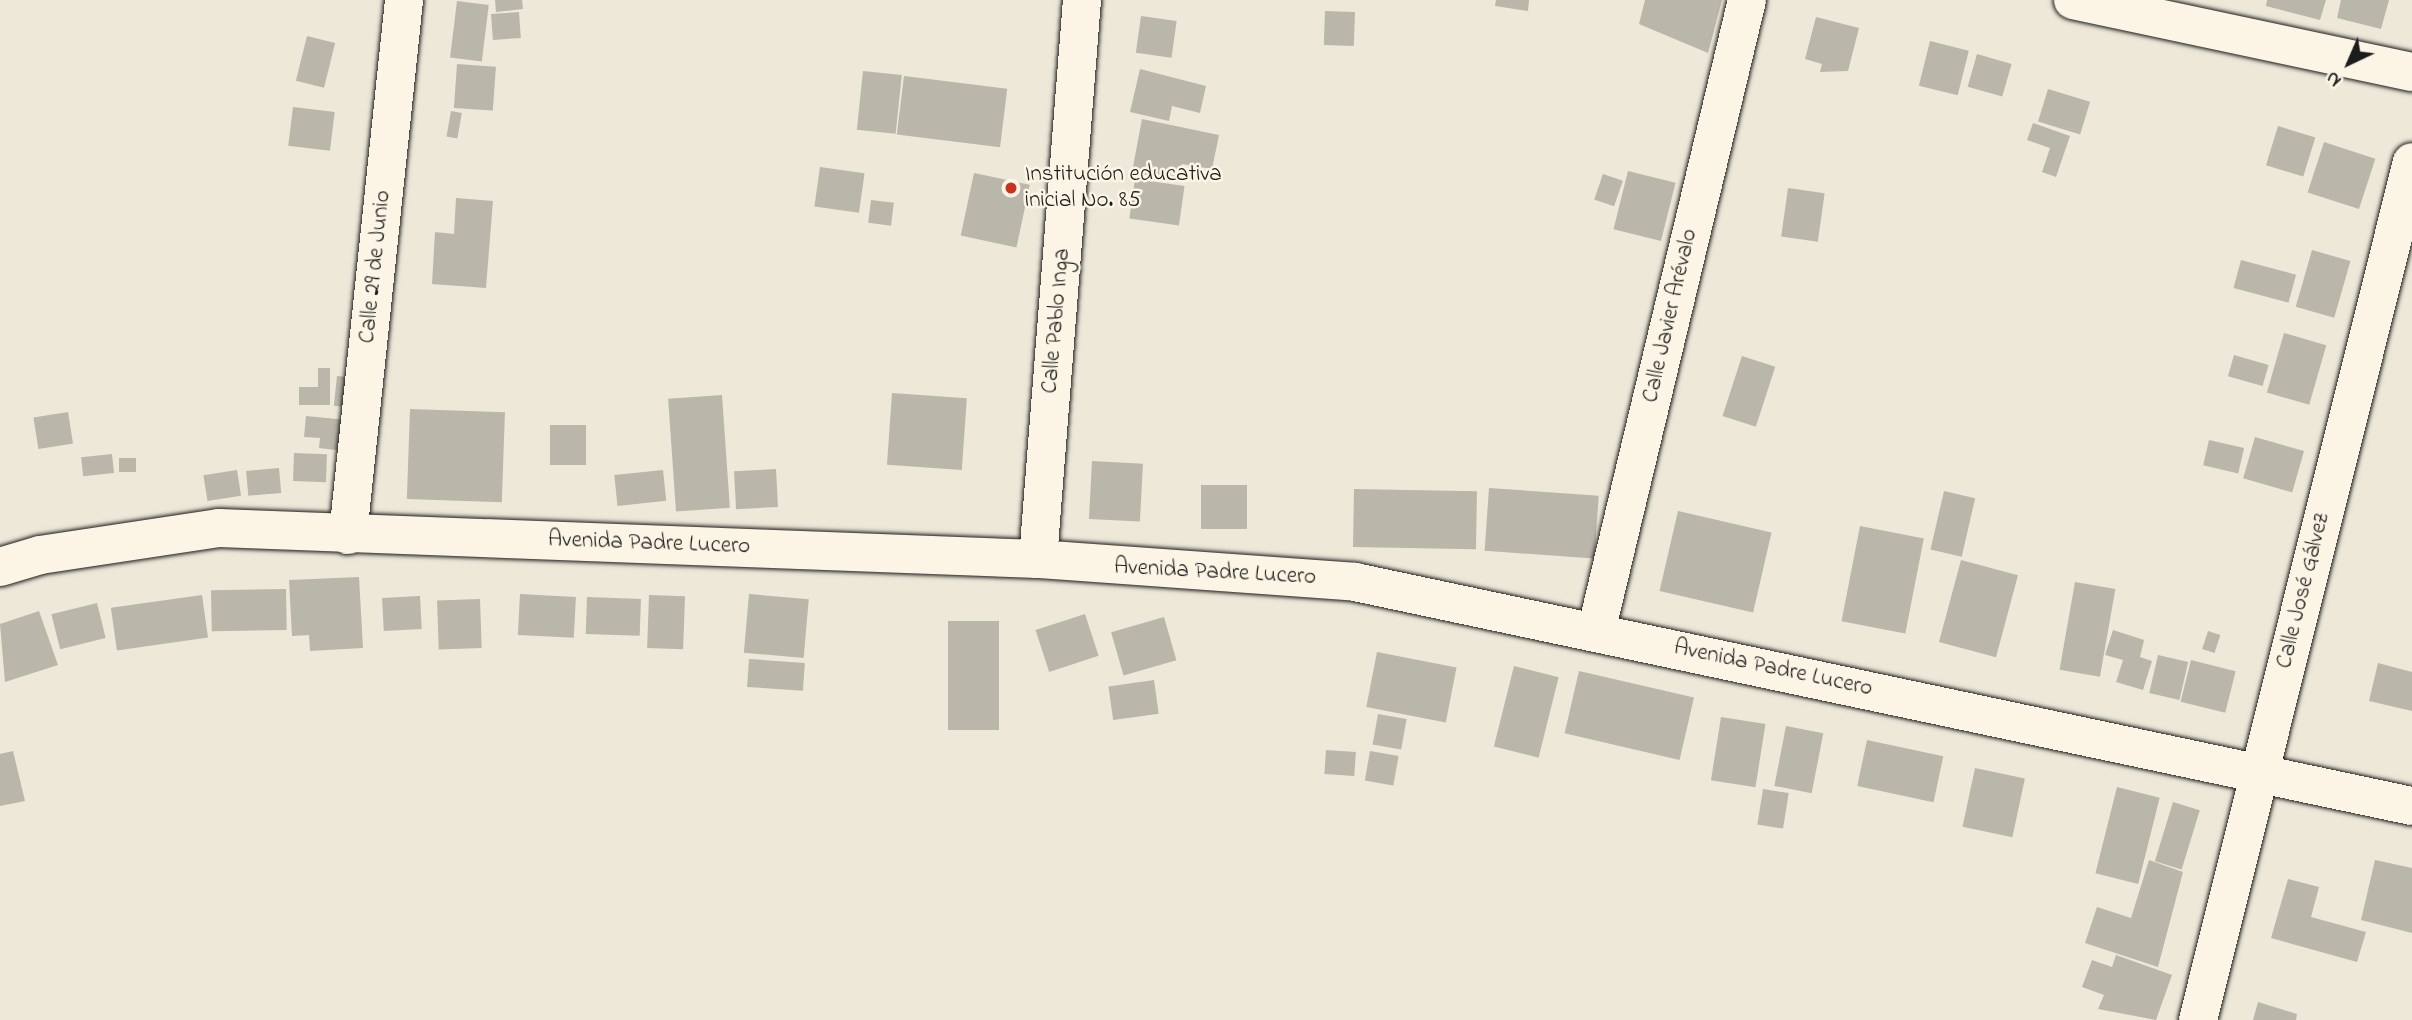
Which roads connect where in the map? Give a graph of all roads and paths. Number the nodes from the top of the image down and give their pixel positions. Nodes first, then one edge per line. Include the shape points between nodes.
1 (404, 0) edge
2 (1082, 0) edge
3 (1747, 0) edge
4 (2073, 0) edge
5 (2412, 72) edge
6 (2412, 162) edge
7 (348, 534) junction
8 (1038, 559) junction
9 (0, 567) edge
10 (1596, 632) junction
11 (2259, 771) junction
12 (2412, 806) edge
13 (2198, 1020) edge

1 - 7 street, Calle 29 de Junio
2 - 8 street, Calle Pablo Inga
3 - 10 street, Calle Javier Arévalo
4 - 5 street
6 - 11 street, Calle José Gálvez
7 - 8 street, Avenida Padre Lucero
7 - 9 street, Avenida Padre Lucero via 219,528 40,555
8 - 10 street, Avenida Padre Lucero via 1355,582
10 - 11 street, Avenida Padre Lucero
11 - 12 street, Avenida Padre Lucero
11 - 13 street, Calle José Gálvez

